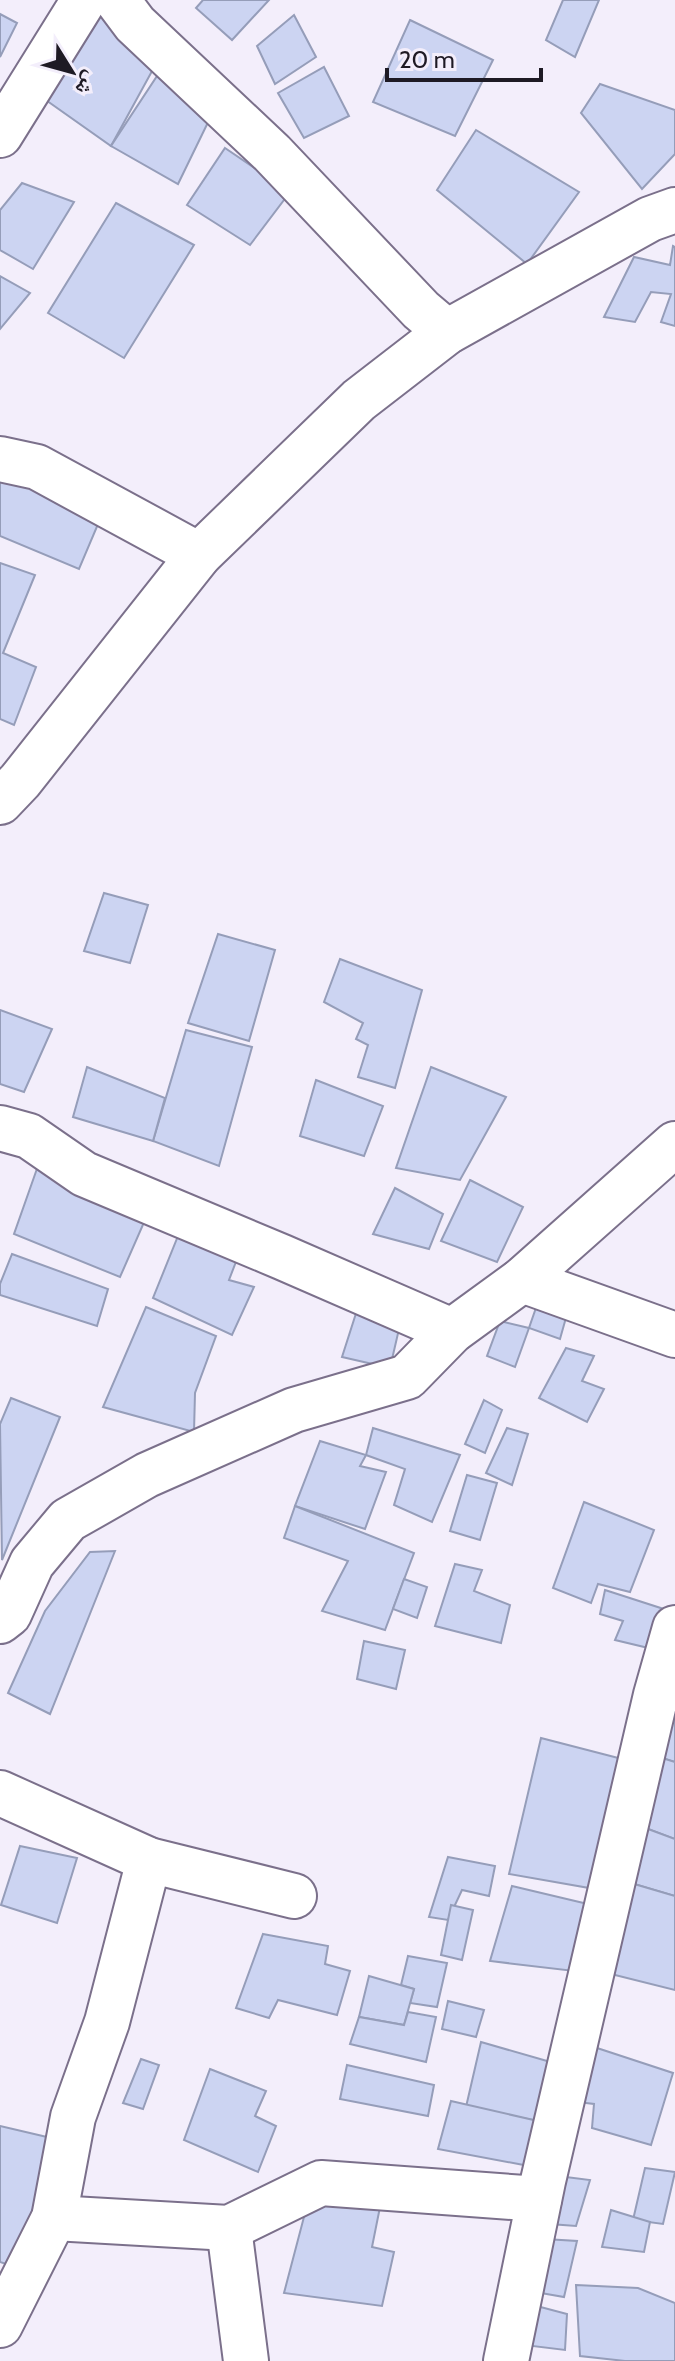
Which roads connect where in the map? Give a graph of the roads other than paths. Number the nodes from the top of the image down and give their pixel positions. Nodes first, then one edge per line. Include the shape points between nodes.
1 (84, 0) edge
2 (117, 0) edge
3 (0, 135) edge
4 (675, 210) edge
5 (447, 332) junction
6 (0, 459) edge
7 (199, 555) junction
8 (0, 802) edge
9 (0, 1128) edge
10 (675, 1144) edge
11 (522, 1280) junction
12 (452, 1331) junction
13 (675, 1335) edge
14 (0, 1621) edge
15 (675, 1628) edge
16 (0, 1793) edge
17 (149, 1860) junction
18 (294, 1896) dead end
19 (539, 2199) junction
20 (54, 2218) junction
21 (229, 2228) junction
22 (0, 2325) edge
23 (246, 2361) edge
24 (506, 2361) edge

1 - 3 street
2 - 5 street via 135,24 272,153
4 - 5 street
5 - 7 street via 359,400
6 - 7 street via 37,467
7 - 8 street
9 - 12 street via 29,1136 84,1174
10 - 11 street
11 - 12 street
11 - 13 street
12 - 14 street via 407,1377 294,1410 147,1475 68,1520 32,1563 9,1614
15 - 19 street
16 - 17 street
17 - 18 street
17 - 20 street via 107,2022 73,2117
19 - 21 street via 321,2183
19 - 24 street
20 - 21 street
20 - 22 street
21 - 23 street

